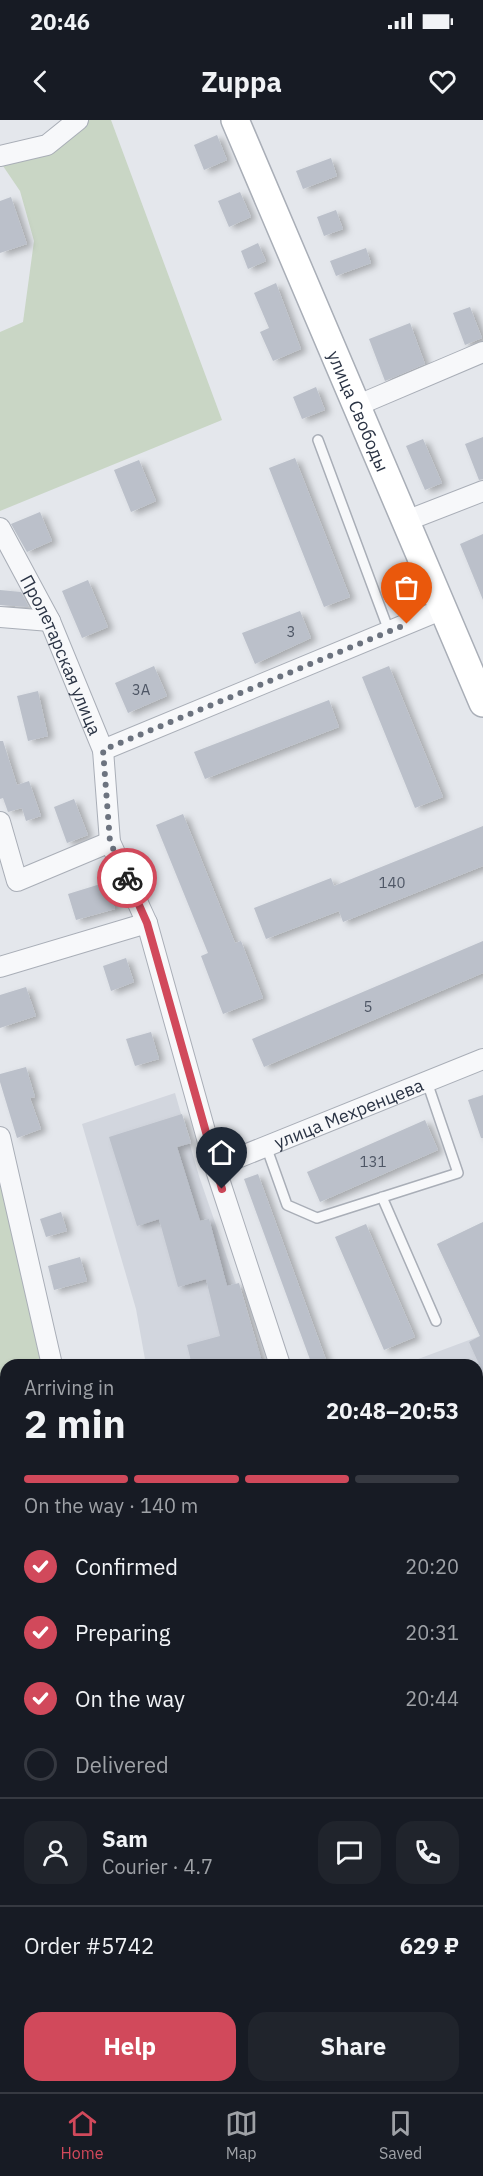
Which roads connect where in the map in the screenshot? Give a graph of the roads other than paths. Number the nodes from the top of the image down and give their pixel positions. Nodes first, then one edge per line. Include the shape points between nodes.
1 (78, 120) edge
2 (235, 120) edge
3 (0, 156) edge
4 (483, 352) edge
5 (356, 406) junction
6 (318, 440) dead end
7 (483, 491) edge
8 (406, 521) junction
9 (0, 528) edge
10 (443, 609) junction
11 (0, 617) edge
12 (50, 621) junction
13 (389, 632) junction
14 (483, 703) edge
15 (103, 750) junction
16 (0, 822) edge
17 (110, 842) junction
18 (147, 923) junction
19 (0, 967) edge
20 (483, 1059) edge
21 (427, 1082) junction
22 (0, 1137) edge
23 (266, 1146) junction
24 (215, 1167) junction
25 (382, 1197) junction
26 (436, 1321) dead end
27 (51, 1359) edge
28 (278, 1359) edge

1 - 3 street via 47,145
2 - 5 main road, улица Свободы
4 - 5 street
5 - 8 main road, улица Свободы
6 - 13 lane
7 - 8 street
8 - 10 main road, улица Свободы
9 - 12 street, Пролетарская улица
10 - 13 street
10 - 14 main road, улица Свободы
11 - 12 street
12 - 15 street, Пролетарская улица
13 - 15 street
15 - 17 street, Пролетарская улица
16 - 17 street via 16,881
17 - 18 street, Пролетарская улица
18 - 19 street
18 - 24 street, Пролетарская улица
20 - 21 street, улица Мехренцева
21 - 23 street, улица Мехренцева
21 - 25 lane via 458,1173
22 - 27 street
23 - 24 street, улица Мехренцева
23 - 25 lane via 287,1205 317,1218
24 - 28 street, Пролетарская улица
25 - 26 lane

